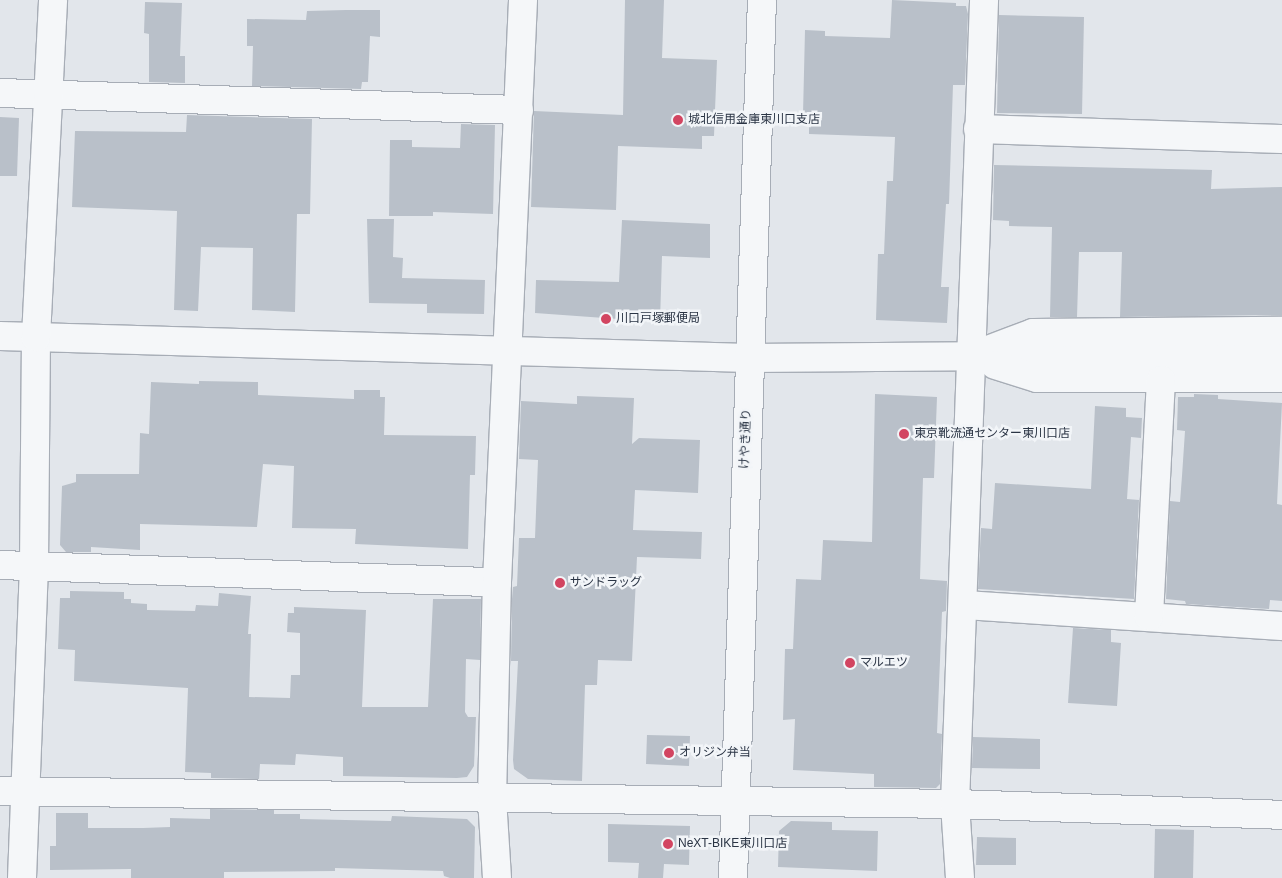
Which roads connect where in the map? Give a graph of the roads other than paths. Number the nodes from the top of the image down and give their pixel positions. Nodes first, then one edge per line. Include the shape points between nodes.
1 (53, 0) edge
2 (523, 0) edge
3 (762, 0) edge
4 (984, 0) edge
5 (0, 93) edge
6 (50, 93) junction
7 (519, 110) junction
8 (978, 129) junction
9 (1282, 138) edge
10 (1282, 331) edge
11 (0, 336) edge
12 (36, 337) junction
13 (508, 350) junction
14 (1282, 354) edge
15 (970, 357) junction
16 (748, 358) junction
17 (1282, 378) edge
18 (1161, 380) junction
19 (0, 565) edge
20 (34, 565) junction
21 (497, 582) junction
22 (964, 604) junction
23 (1149, 616) junction
24 (1282, 626) edge
25 (13, 791) edge
26 (492, 799) junction
27 (735, 802) junction
28 (955, 804) junction
29 (1282, 815) edge
30 (22, 878) edge
31 (497, 878) edge
32 (733, 878) edge
33 (960, 878) edge

1 - 6 street
2 - 7 street
3 - 16 street, けやき通り
4 - 8 street
5 - 6 street
6 - 7 street
6 - 12 street
7 - 13 street
8 - 9 street
8 - 15 street
10 - 15 street via 1033,333
11 - 12 street
12 - 13 street
12 - 20 street
13 - 16 street
13 - 21 street
14 - 15 street
15 - 16 street
15 - 18 street via 1037,378
15 - 22 street
16 - 27 street, けやき通り
17 - 18 street
18 - 23 street
19 - 20 street
20 - 21 street
20 - 25 street
21 - 26 street
22 - 23 street
22 - 28 street
23 - 24 street
25 - 26 street
25 - 30 street
26 - 27 street
26 - 31 street
27 - 28 street
27 - 32 street, けやき通り
28 - 29 street
28 - 33 street

